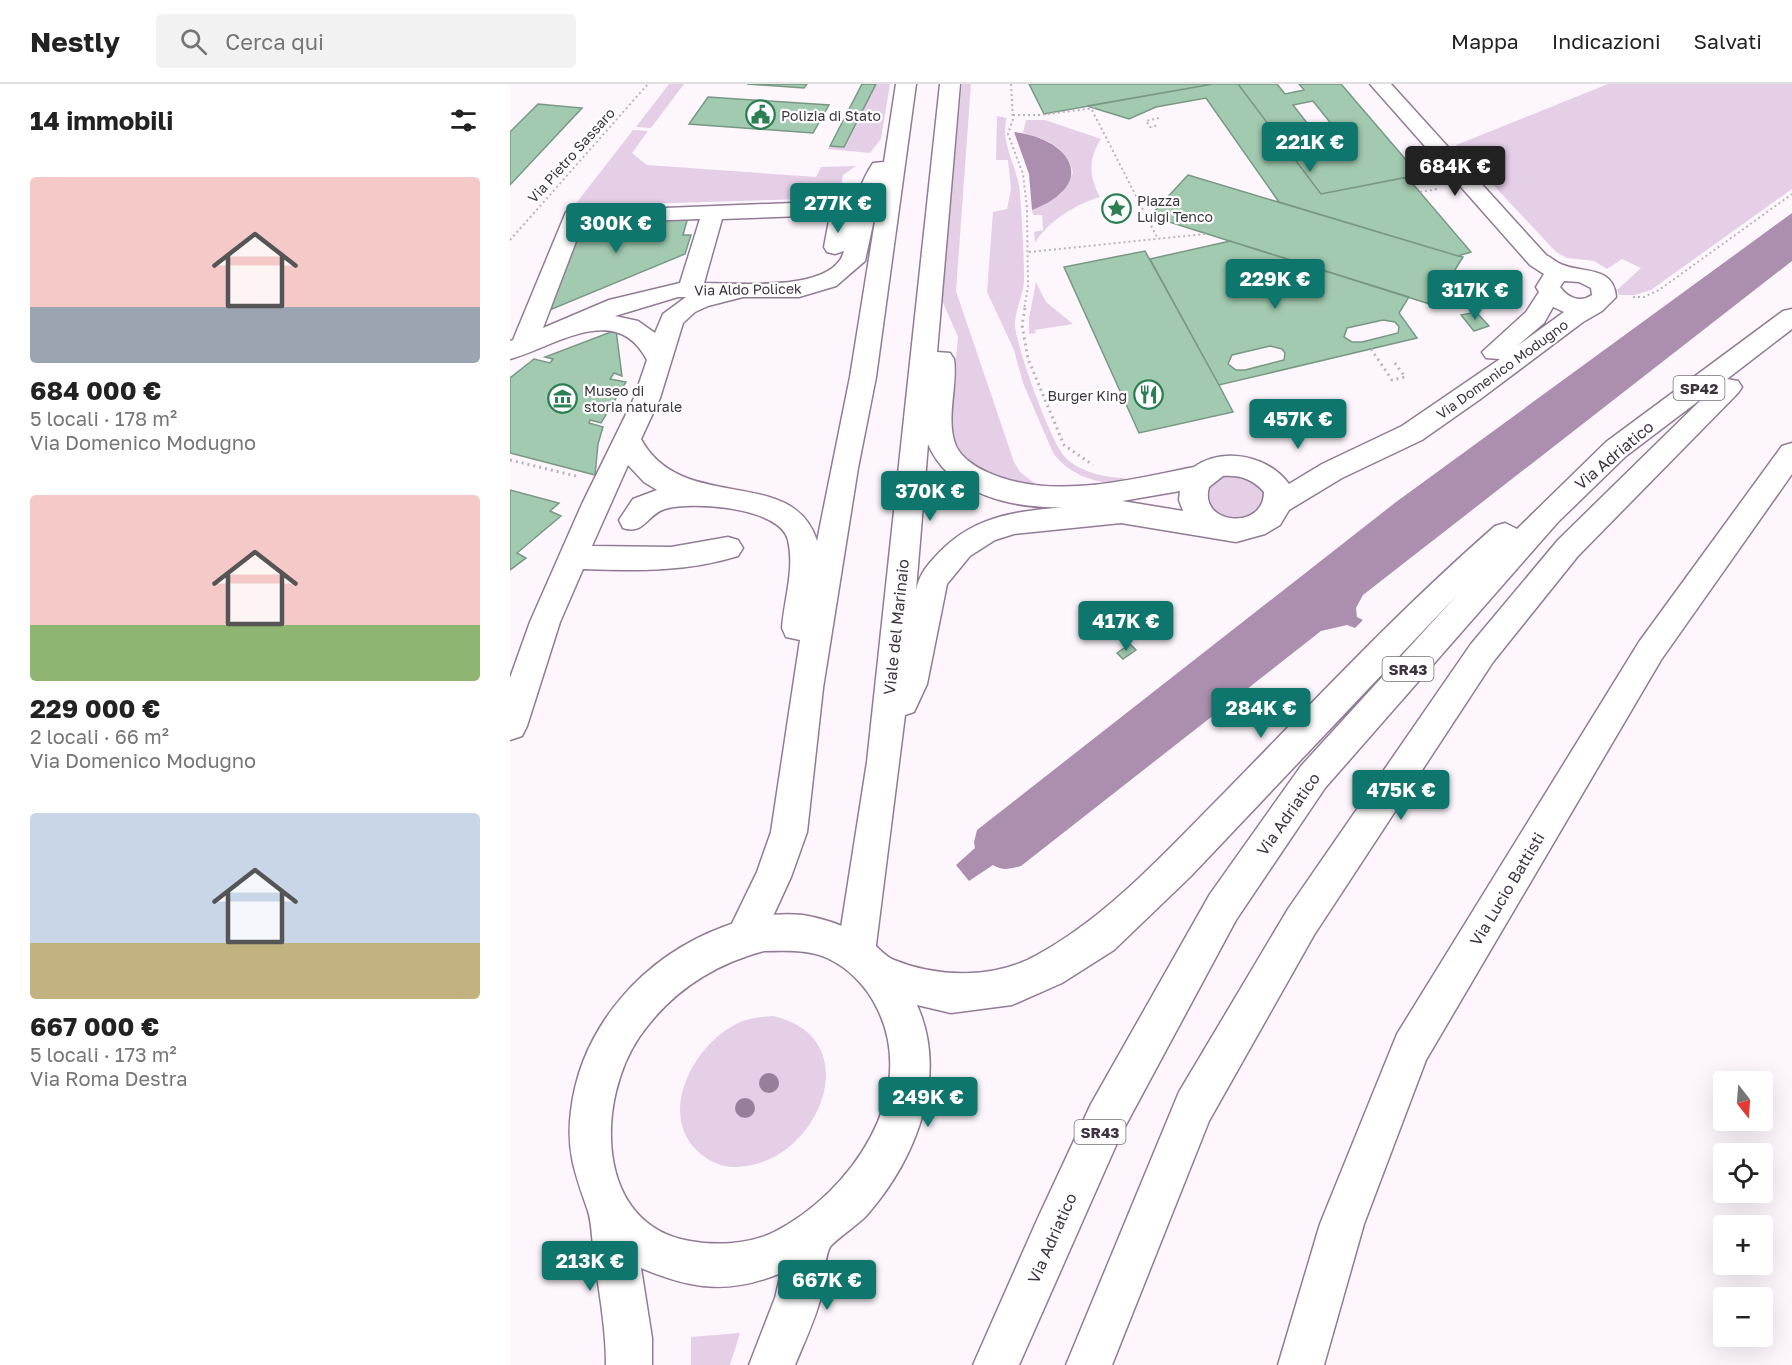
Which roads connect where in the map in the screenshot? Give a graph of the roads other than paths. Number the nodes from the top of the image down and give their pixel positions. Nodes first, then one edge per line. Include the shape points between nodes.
1 (906, 84) edge
2 (950, 84) edge
3 (1380, 84) edge
4 (900, 135) junction
5 (713, 212) junction
6 (836, 246) dead end
7 (1555, 283) junction
8 (690, 290) junction
9 (739, 291) junction
10 (1599, 299) junction
11 (1786, 322) edge
12 (926, 324) junction
13 (555, 333) junction
14 (516, 348) edge
15 (660, 359) junction
16 (1412, 433) junction
17 (627, 439) junction
18 (1616, 449) junction
19 (1792, 453) edge
20 (1332, 471) junction
21 (1266, 475) junction
22 (1202, 476) junction
23 (707, 496) junction
24 (1279, 503) junction
25 (633, 520) dead end
26 (1222, 528) junction
27 (728, 548) dead end
28 (572, 557) junction
29 (807, 688) junction
30 (510, 726) edge
31 (885, 740) junction
32 (744, 938) junction
33 (868, 965) junction
34 (610, 1213) junction
35 (810, 1237) junction
36 (629, 1365) edge
37 (772, 1365) edge
38 (996, 1365) edge
39 (1089, 1365) edge
40 (1301, 1365) edge

1 - 4 street
2 - 12 street, Viale del Marinaio
3 - 7 street, Via Domenico Modugno
4 - 9 street, Via Aldo Policek via 870,190 853,261 828,281 799,290
4 - 29 street via 863,377
5 - 6 street via 842,208
5 - 8 street
5 - 14 street via 574,217
7 - 10 street, Via Domenico Modugno via 1569,305
7 - 10 street, Via Domenico Modugno via 1588,276 1602,286
7 - 16 street, Via Domenico Modugno via 1535,317 1422,418
8 - 9 street, Via Aldo Policek
8 - 13 street, Via Aldo Policek via 618,305
9 - 15 street via 711,296 678,313 672,320
10 - 16 street, Via Domenico Modugno
11 - 18 street, Via Adriatico / SP42
11 - 39 street, SP42 via 1743,372 1568,548 1482,653 1301,921 1194,1107
12 - 22 street, Via Domenico Modugno via 942,361 941,442 954,464 965,473 1010,494 1064,495 1135,490
12 - 31 street, Viale del Marinaio
13 - 14 street, Via Aldo Policek
13 - 15 street via 596,324 638,329 652,341
15 - 17 street
16 - 20 street, Via Domenico Modugno
17 - 23 street via 638,461 655,477
17 - 28 street
18 - 33 street, SP42 via 1527,514 1447,586 1178,864 1101,937 1049,970 1012,986 951,994
18 - 38 street, Via Adriatico / SR43 via 1548,514 1313,777 1223,907 1106,1119
19 - 40 street, Via Lucio Battisti via 1650,651 1411,1048 1342,1224
20 - 21 street, Via Domenico Modugno
20 - 24 street, Via Domenico Modugno
21 - 22 street, Via Domenico Modugno via 1240,466 1216,467
21 - 24 street via 1279,493
22 - 26 street via 1195,484 1193,505 1204,519
23 - 25 street via 654,500 639,509
23 - 29 street via 781,511 797,526 803,538 804,555 798,657
24 - 26 street, Via Domenico Modugno via 1276,512 1260,526 1248,530
26 - 31 street, Via Domenico Modugno via 1121,512 1014,523 985,532 960,548 933,580 911,684
27 - 28 street via 684,558
28 - 30 street
29 - 32 street via 789,832
31 - 33 street, Viale del Marinaio
32 - 33 street, SP42 via 764,933 807,934 826,939
32 - 34 street, SP42 via 705,953 669,976 633,1014 608,1053 598,1078 588,1127 594,1174
33 - 35 street, SP42 via 898,1006 907,1036 908,1085 903,1113 886,1154 865,1186
34 - 35 street, SP42 via 646,1248 666,1258 707,1267 736,1265 773,1255
34 - 36 street, SP42 via 629,1338
35 - 37 street via 798,1298

